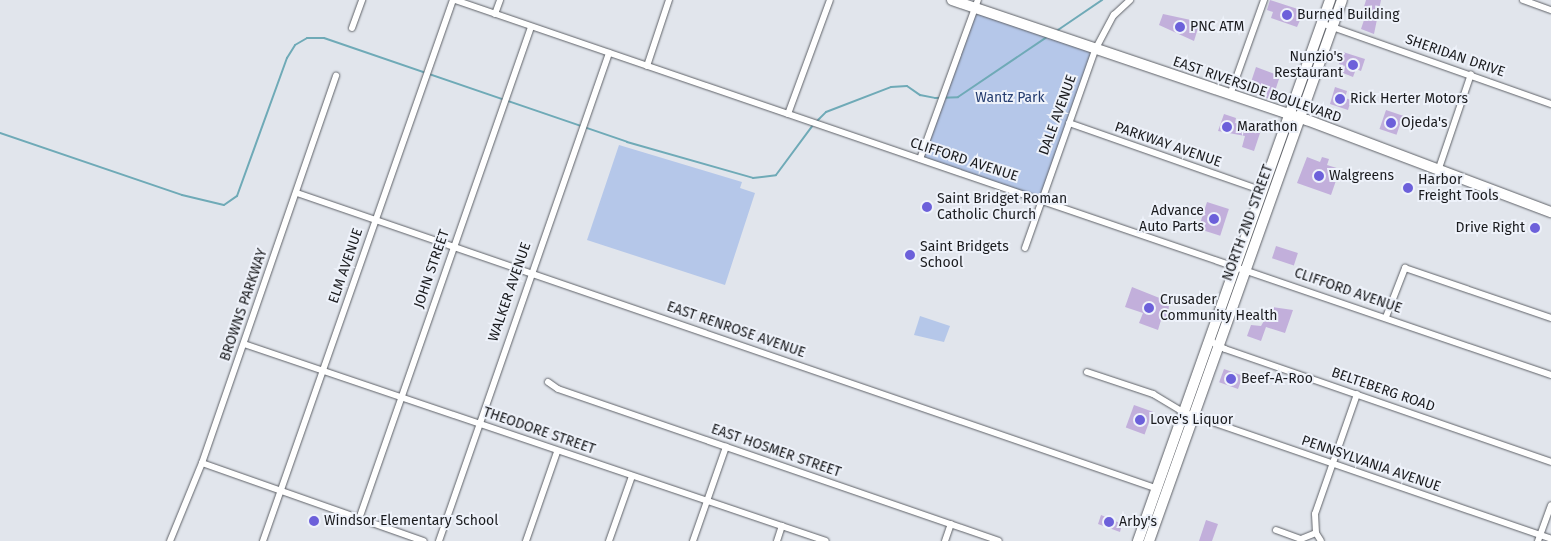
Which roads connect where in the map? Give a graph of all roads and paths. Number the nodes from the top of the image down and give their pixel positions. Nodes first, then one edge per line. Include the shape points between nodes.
1 (362, 0) edge
2 (454, 0) edge
3 (500, 0) edge
4 (670, 0) edge
5 (830, 0) edge
6 (952, 0) edge
7 (1130, 0) edge
8 (1264, 0) edge
9 (1330, 0) edge
10 (1342, 0) edge
11 (1523, 0) edge
12 (976, 4) edge
13 (1551, 10) edge
14 (495, 14) junction
15 (1321, 23) junction
16 (531, 27) junction
17 (1333, 27) junction
18 (352, 28) dead end
19 (1095, 50) junction
20 (609, 53) junction
21 (647, 66) junction
22 (336, 74) dead end
23 (1471, 74) junction
24 (1230, 95) junction
25 (1551, 103) edge
26 (788, 114) junction
27 (1288, 114) junction
28 (1301, 118) junction
29 (1068, 123) junction
30 (920, 159) junction
31 (1438, 171) junction
32 (1260, 190) junction
33 (297, 193) junction
34 (1041, 199) junction
35 (1551, 212) edge
36 (1252, 213) junction
37 (1264, 218) junction
38 (375, 220) junction
39 (453, 247) junction
40 (1025, 248) dead end
41 (1233, 265) junction
42 (1246, 269) junction
43 (530, 272) junction
44 (1386, 317) junction
45 (1551, 318) edge
46 (1208, 340) junction
47 (244, 344) junction
48 (1219, 345) junction
49 (323, 371) junction
50 (1087, 372) dead end
51 (1551, 374) edge
52 (548, 382) dead end
53 (1357, 394) junction
54 (401, 397) junction
55 (1183, 412) junction
56 (1194, 415) junction
57 (479, 424) junction
58 (726, 447) junction
59 (557, 452) junction
60 (1551, 462) edge
61 (202, 463) junction
62 (1331, 464) junction
63 (632, 476) junction
64 (1156, 488) junction
65 (281, 492) junction
66 (1167, 492) junction
67 (707, 500) junction
68 (1551, 505) edge
69 (359, 519) junction
70 (951, 524) junction
71 (782, 526) junction
72 (1276, 530) dead end
73 (1316, 533) junction
74 (1538, 538) edge
75 (1551, 539) edge
76 (170, 541) edge
77 (263, 541) edge
78 (424, 541) edge
79 (439, 541) edge
80 (526, 541) edge
81 (609, 541) edge
82 (694, 541) edge
83 (777, 541) edge
84 (826, 541) edge
85 (945, 541) edge
86 (998, 541) edge
87 (1138, 541) edge
88 (1150, 541) edge
89 (1321, 541) edge

1 - 18 street
2 - 14 street, CLIFFORD AVENUE
2 - 38 street, ELM AVENUE
3 - 14 street
4 - 21 street
5 - 26 street
6 - 12 main road, EAST RIVERSIDE BOULEVARD
7 - 19 street, DALE AVENUE via 1114,15
8 - 24 street
9 - 15 main road, NORTH 2ND STREET
10 - 17 main road, NORTH 2ND STREET
11 - 13 street
12 - 19 main road, EAST RIVERSIDE BOULEVARD
12 - 30 street
14 - 16 street, CLIFFORD AVENUE
15 - 17 street, SHERIDAN DRIVE
15 - 27 main road, NORTH 2ND STREET
16 - 20 street, CLIFFORD AVENUE
16 - 39 street, JOHN STREET
17 - 23 street, SHERIDAN DRIVE
17 - 28 main road, NORTH 2ND STREET
19 - 24 main road, EAST RIVERSIDE BOULEVARD
19 - 29 street, DALE AVENUE
20 - 21 street, CLIFFORD AVENUE
20 - 43 street, WALKER AVENUE
21 - 26 street, CLIFFORD AVENUE
22 - 33 street, BROWNS PARKWAY
23 - 25 street, SHERIDAN DRIVE
23 - 31 street
24 - 27 main road, EAST RIVERSIDE BOULEVARD
26 - 30 street, CLIFFORD AVENUE
27 - 28 main road, EAST RIVERSIDE BOULEVARD
27 - 32 main road, NORTH 2ND STREET
28 - 31 main road, EAST RIVERSIDE BOULEVARD
28 - 37 main road, NORTH 2ND STREET
29 - 32 street, PARKWAY AVENUE
29 - 34 street, DALE AVENUE
30 - 34 street, CLIFFORD AVENUE
31 - 35 main road, EAST RIVERSIDE BOULEVARD
32 - 36 main road, NORTH 2ND STREET
33 - 38 street, EAST RENROSE AVENUE
33 - 47 street, BROWNS PARKWAY
34 - 40 street, DALE AVENUE
34 - 41 street, CLIFFORD AVENUE
36 - 37 main road
36 - 41 main road, NORTH 2ND STREET
37 - 42 main road, NORTH 2ND STREET
38 - 39 street, EAST RENROSE AVENUE
38 - 49 street, ELM AVENUE
39 - 43 street, EAST RENROSE AVENUE
39 - 54 street, JOHN STREET
41 - 42 street, CLIFFORD AVENUE
41 - 46 main road, NORTH 2ND STREET
42 - 44 street, CLIFFORD AVENUE
42 - 48 main road, NORTH 2ND STREET
43 - 57 street, WALKER AVENUE
43 - 64 street, EAST RENROSE AVENUE
44 - 45 street via 1405,268
44 - 51 street, CLIFFORD AVENUE
46 - 48 street, BELTEBERG ROAD
46 - 55 main road, NORTH 2ND STREET
47 - 49 street, THEODORE STREET
47 - 61 street, BROWNS PARKWAY
48 - 53 street, BELTEBERG ROAD
48 - 56 main road, NORTH 2ND STREET
49 - 54 street, THEODORE STREET
49 - 65 street, ELM AVENUE
50 - 55 street, PENNSYLVANIA AVENUE via 1153,394
52 - 58 street, EAST HOSMER STREET via 558,389
53 - 60 street, BELTEBERG ROAD
53 - 62 street
54 - 57 street, THEODORE STREET
54 - 69 street, JOHN STREET
55 - 56 street, PENNSYLVANIA AVENUE
55 - 64 main road, NORTH 2ND STREET
56 - 62 street, PENNSYLVANIA AVENUE
56 - 66 main road, NORTH 2ND STREET
57 - 59 street, THEODORE STREET
57 - 79 street, WALKER AVENUE
58 - 67 street
58 - 70 street, EAST HOSMER STREET
59 - 63 street, THEODORE STREET
59 - 80 street
61 - 65 street
61 - 76 street, BROWNS PARKWAY
62 - 73 street via 1315,514
62 - 74 street, PENNSYLVANIA AVENUE
63 - 67 street, THEODORE STREET
63 - 81 street
64 - 66 street, EAST RENROSE AVENUE
64 - 87 main road, NORTH 2ND STREET
65 - 69 street
65 - 77 street, ELM AVENUE
66 - 88 main road, NORTH 2ND STREET
67 - 71 street, THEODORE STREET
67 - 82 street
68 - 74 street
69 - 78 street
70 - 85 street
70 - 86 street, EAST HOSMER STREET
71 - 83 street
71 - 84 street, THEODORE STREET
72 - 73 street via 1301,539
73 - 89 street
74 - 75 street, PENNSYLVANIA AVENUE

